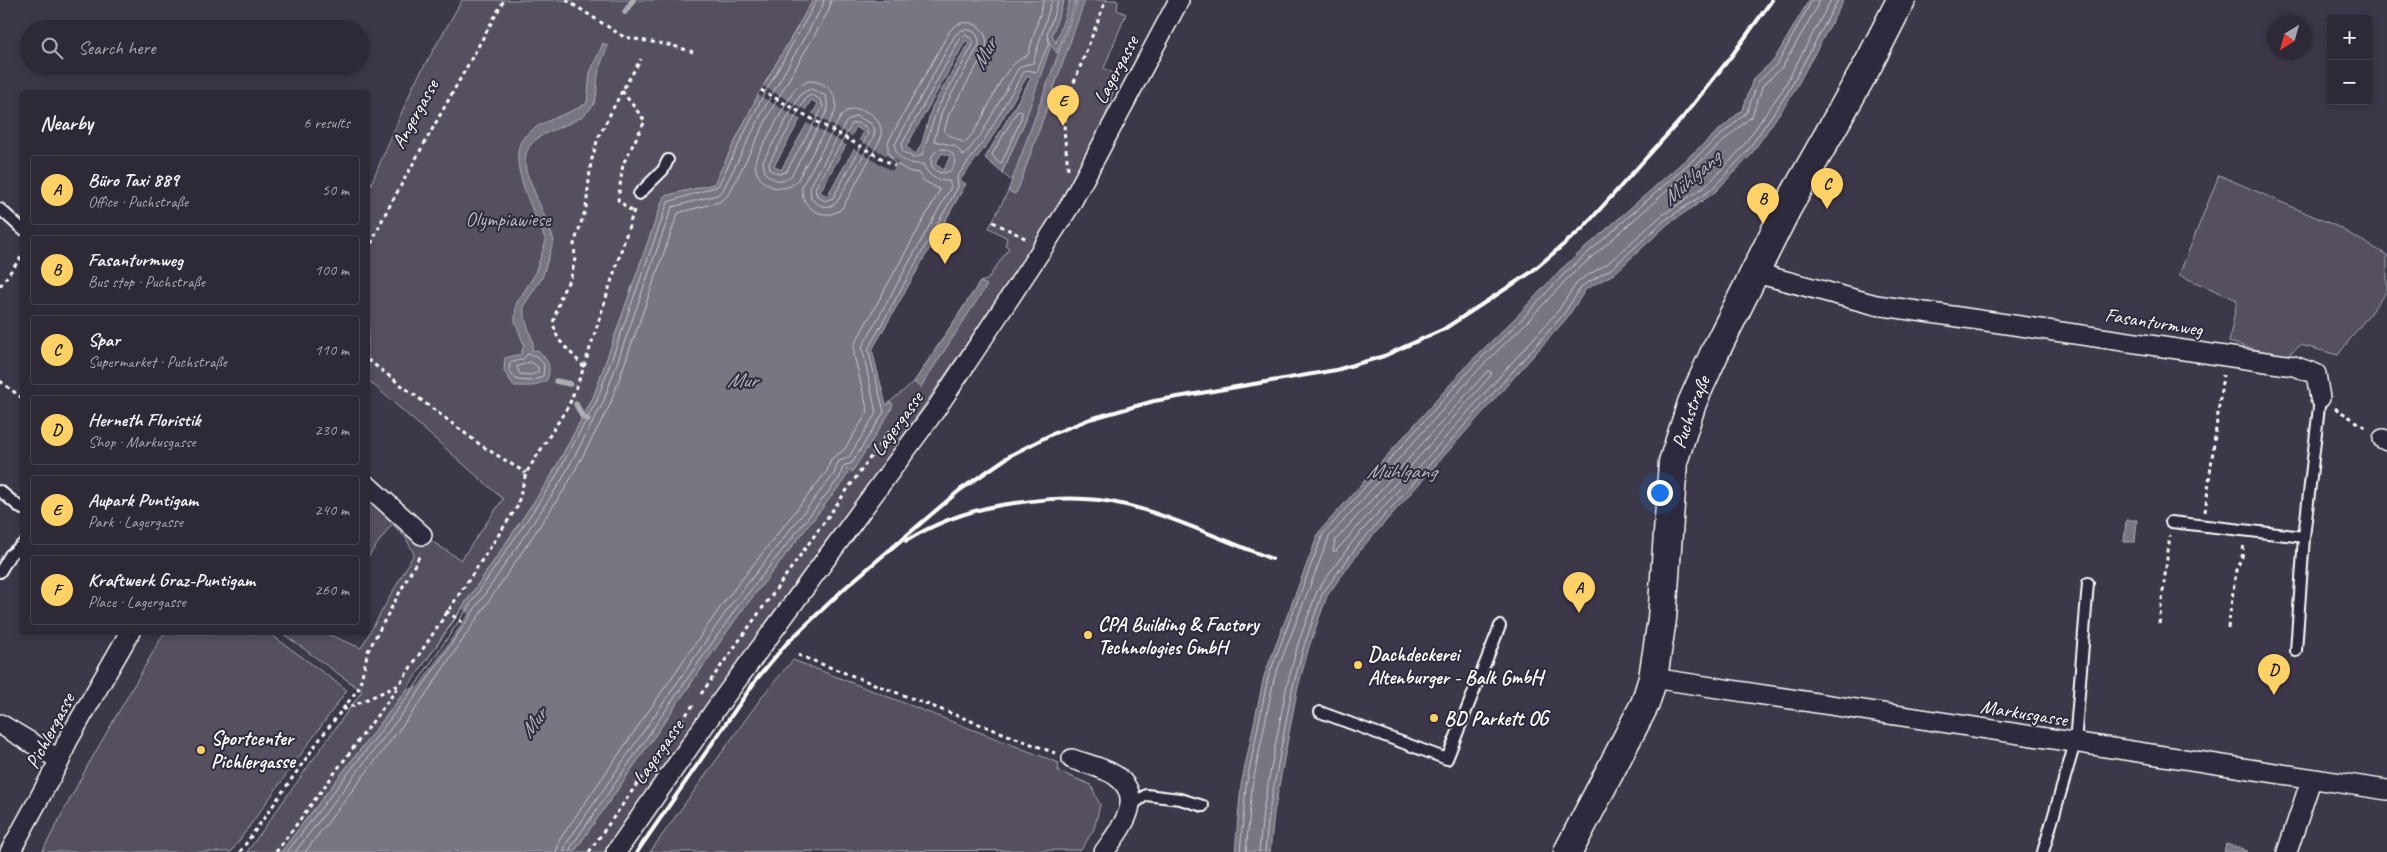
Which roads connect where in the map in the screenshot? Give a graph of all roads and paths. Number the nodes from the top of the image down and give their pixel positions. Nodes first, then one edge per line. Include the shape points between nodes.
1 (504, 0) edge
2 (566, 0) edge
3 (1106, 0) edge
4 (1179, 0) edge
5 (1901, 0) edge
6 (692, 52) dead end
7 (641, 59) dead end
8 (761, 90) dead end
9 (622, 91) junction
10 (668, 160) dead end
11 (895, 166) dead end
12 (1065, 178) dead end
13 (639, 194) joint
14 (0, 209) edge
15 (633, 212) junction
16 (993, 222) dead end
17 (20, 227) edge
18 (1033, 232) dead end
19 (1027, 240) junction
20 (370, 246) edge
21 (1022, 247) dead end
22 (20, 259) edge
23 (1756, 273) junction
24 (0, 286) edge
25 (370, 362) edge
26 (584, 368) junction
27 (2223, 374) dead end
28 (0, 381) edge
29 (20, 396) edge
30 (2320, 398) junction
31 (906, 416) dead end
32 (2385, 440) edge
33 (526, 473) junction
34 (370, 488) edge
35 (0, 491) edge
36 (20, 507) edge
37 (2171, 522) joint
38 (2203, 525) junction
39 (2246, 531) junction
40 (422, 535) joint
41 (2304, 537) junction
42 (20, 547) edge
43 (0, 572) edge
44 (2088, 583) dead end
45 (446, 611) junction
46 (462, 622) dead end
47 (2159, 624) dead end
48 (1500, 626) dead end
49 (2228, 628) dead end
50 (128, 635) edge
51 (2296, 651) dead end
52 (798, 655) dead end
53 (1654, 678) junction
54 (400, 685) junction
55 (700, 695) dead end
56 (694, 703) dead end
57 (343, 710) junction
58 (1320, 712) dead end
59 (0, 724) edge
60 (2075, 743) junction
61 (1072, 759) joint
62 (60, 760) junction
63 (2311, 780) junction
64 (2387, 790) edge
65 (1132, 805) junction
66 (1203, 806) dead end
67 (10, 852) edge
68 (240, 852) edge
69 (276, 852) edge
70 (589, 852) edge
71 (616, 852) edge
72 (1104, 852) edge
73 (1568, 852) edge
74 (2043, 852) edge
75 (2287, 852) edge

1 - 20 path, Angergasse
2 - 6 path via 624,37
3 - 12 path via 1068,98 1064,130 1068,169
4 - 71 street, Lagergasse via 1044,246 936,409 717,707
5 - 23 main road, Puchstraße via 1790,201
7 - 9 path
8 - 11 path
9 - 15 path via 645,121 623,164 618,200
9 - 26 path via 607,118 594,154 586,208 574,244 571,277 562,293 553,323 558,339
10 - 13 lane via 663,170
13 - 15 path
14 - 17 lane
15 - 26 path
16 - 19 path
18 - 19 path
19 - 21 path
22 - 24 path
23 - 30 street, Fasanturmweg via 1876,305 2294,366 2316,374
23 - 53 main road, Puchstraße via 1692,403 1673,462 1662,619
25 - 33 path via 482,446
26 - 33 path via 569,405
27 - 38 path
28 - 29 path
30 - 32 path
30 - 41 lane
31 - 55 path via 887,434
33 - 45 path via 517,507
34 - 40 street
35 - 36 lane
37 - 38 lane
37 - 47 path
38 - 39 lane
39 - 41 lane
39 - 49 path via 2242,557 2236,570
40 - 57 path via 420,556 368,651 359,688
41 - 51 lane
42 - 43 lane via 10,555
44 - 60 lane
45 - 46 path
45 - 54 path
48 - 58 lane via 1447,759
50 - 62 street, Pichlergasse
52 - 61 path
53 - 60 street, Markusgasse
53 - 73 main road, Puchstraße via 1645,704
54 - 57 path
54 - 69 path
56 - 70 path
57 - 68 path
59 - 62 street
60 - 63 street, Markusgasse
60 - 74 lane
61 - 65 street via 1115,775 1127,787
62 - 67 street, Pichlergasse
63 - 64 street, Markusgasse
63 - 75 street
65 - 66 lane via 1146,795 1180,799
65 - 72 street via 1125,822

